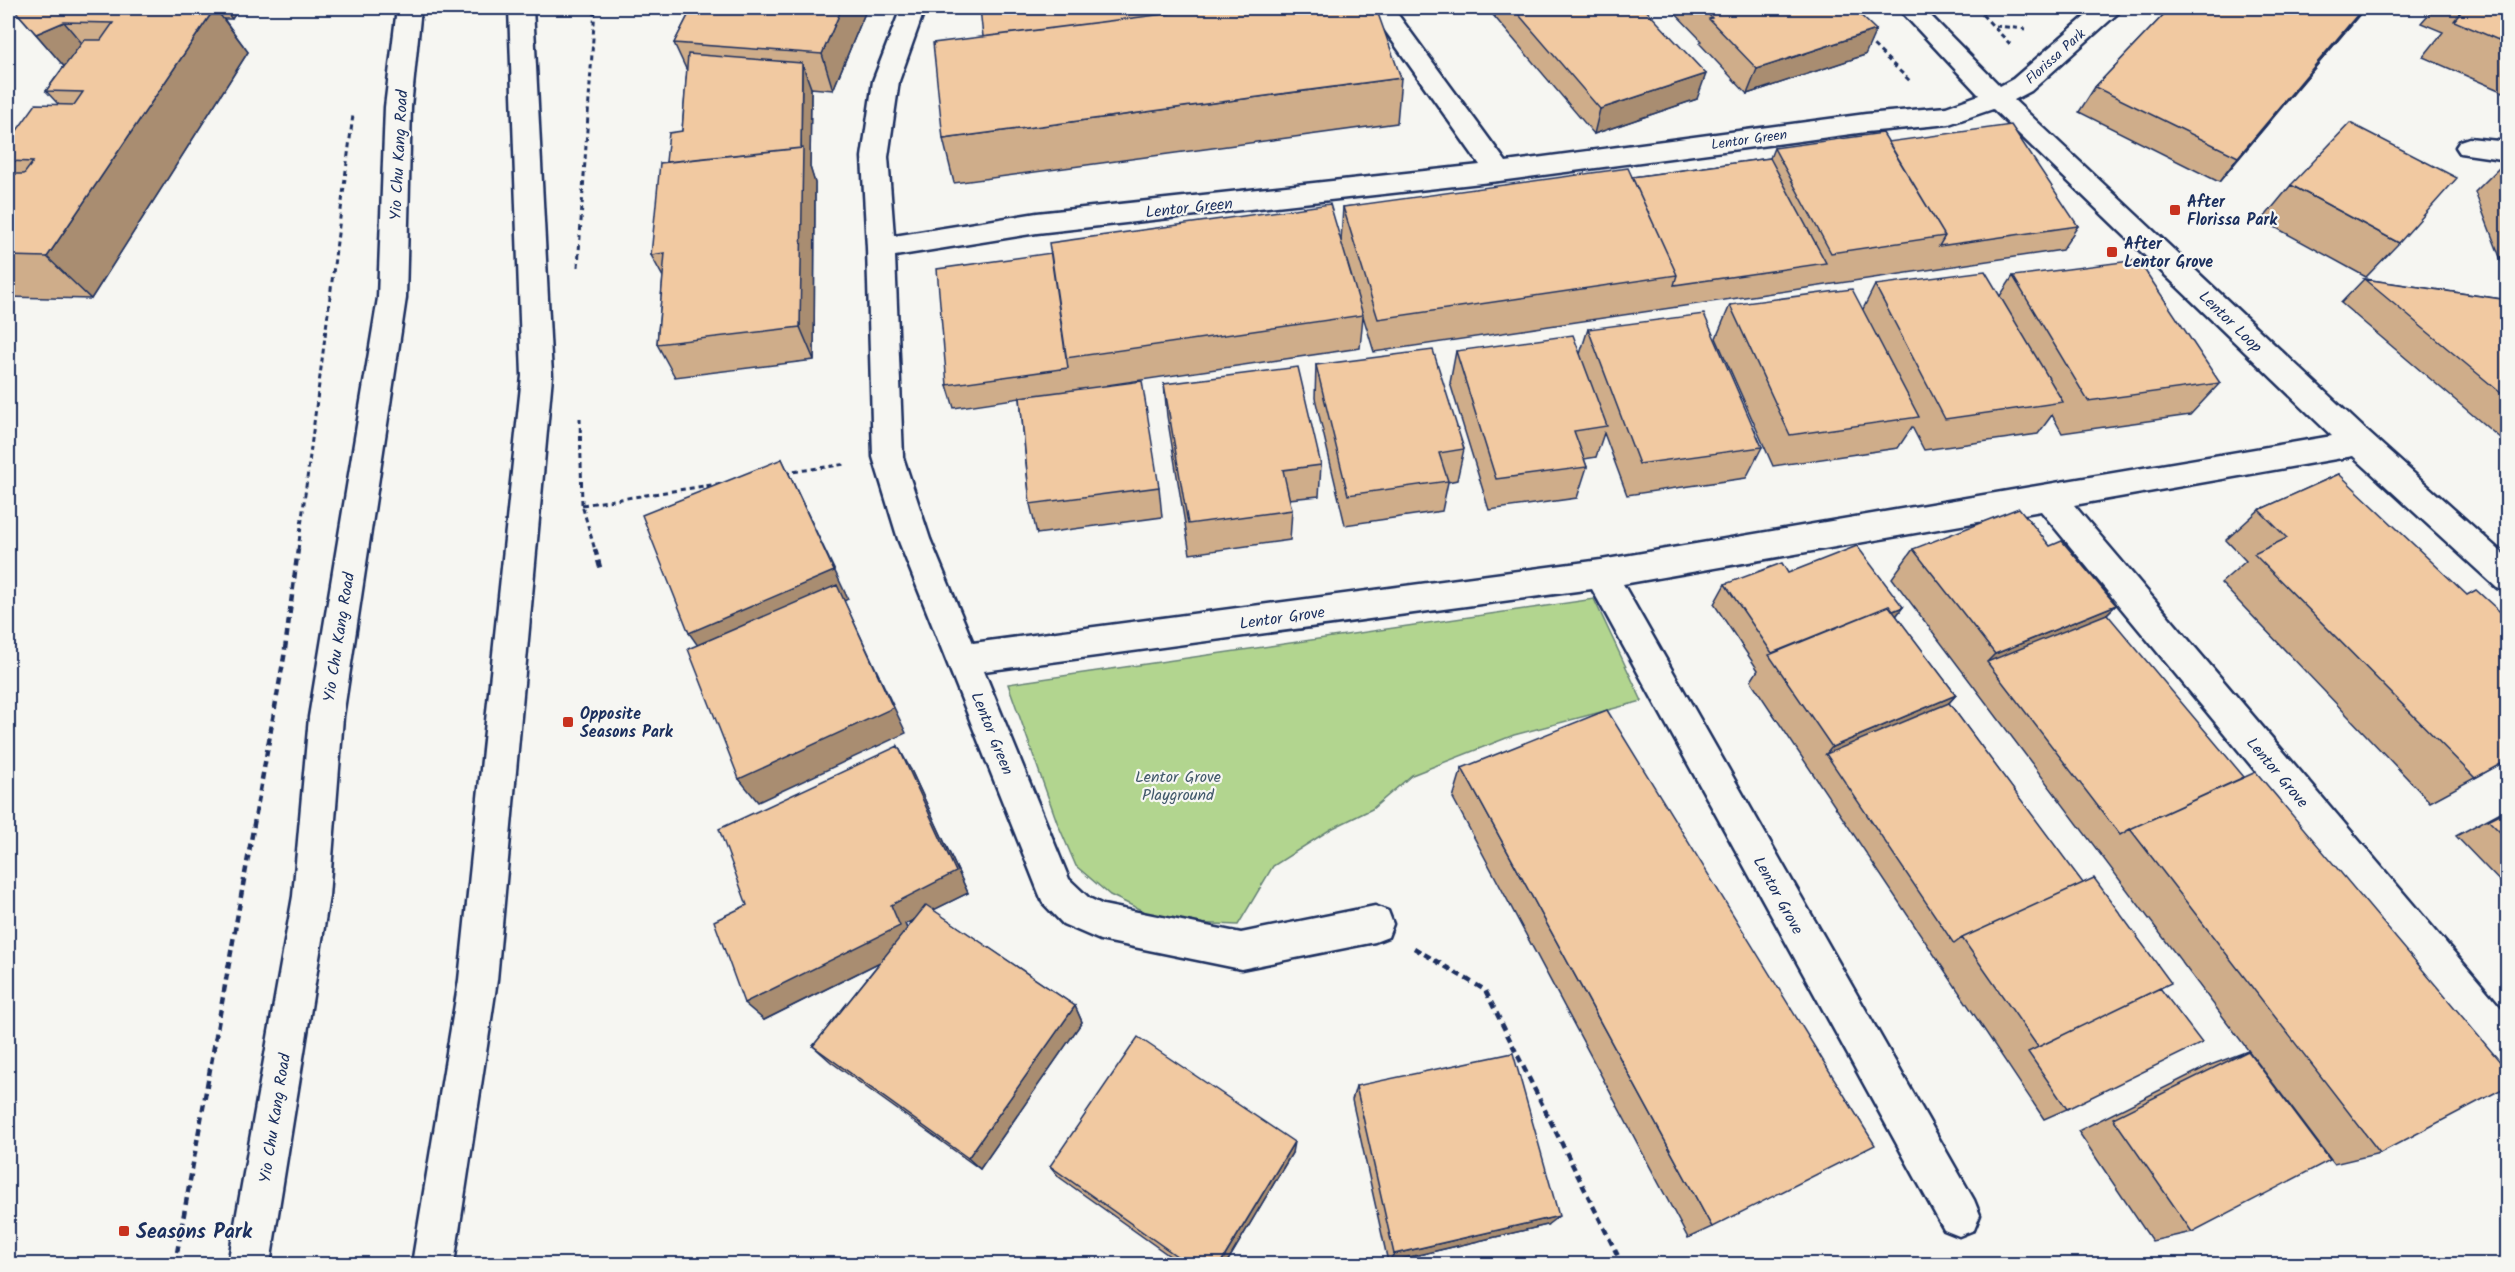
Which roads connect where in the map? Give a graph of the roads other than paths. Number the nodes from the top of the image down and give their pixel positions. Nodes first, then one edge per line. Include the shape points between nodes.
1 (409, 8) edge
2 (521, 8) edge
3 (913, 8) edge
4 (1381, 8) edge
5 (1910, 8) edge
6 (2109, 8) edge
7 (1996, 98) junction
8 (2469, 147) dead end
9 (2508, 151) edge
10 (1499, 172) junction
11 (881, 248) junction
12 (2359, 443) junction
13 (2049, 498) junction
14 (1601, 574) junction
15 (2508, 578) edge
16 (963, 659) junction
17 (1375, 924) road end
18 (2508, 1046) edge
19 (1959, 1215) dead end
20 (249, 1264) edge
21 (434, 1264) edge

1 - 20 street, Yio Chu Kang Road via 398,107 392,298 326,717 311,896
2 - 21 street via 537,376 478,980
3 - 11 street, Lentor Green via 886,81 875,157
4 - 10 street
5 - 7 street, Lentor Loop
6 - 7 street, Florissa Park via 2032,78
7 - 10 street, Lentor Green via 1949,115
7 - 12 street, Lentor Loop
8 - 9 street
10 - 11 street, Lentor Green via 1036,224
11 - 16 street, Lentor Green via 888,457 914,539
12 - 13 street, Lentor Grove
12 - 15 street, Lentor Loop
13 - 14 street, Lentor Grove
13 - 18 street, Lentor Grove
14 - 16 street, Lentor Grove
14 - 19 street, Lentor Grove
16 - 17 street, Lentor Green via 1056,891 1076,911 1100,922 1241,951

